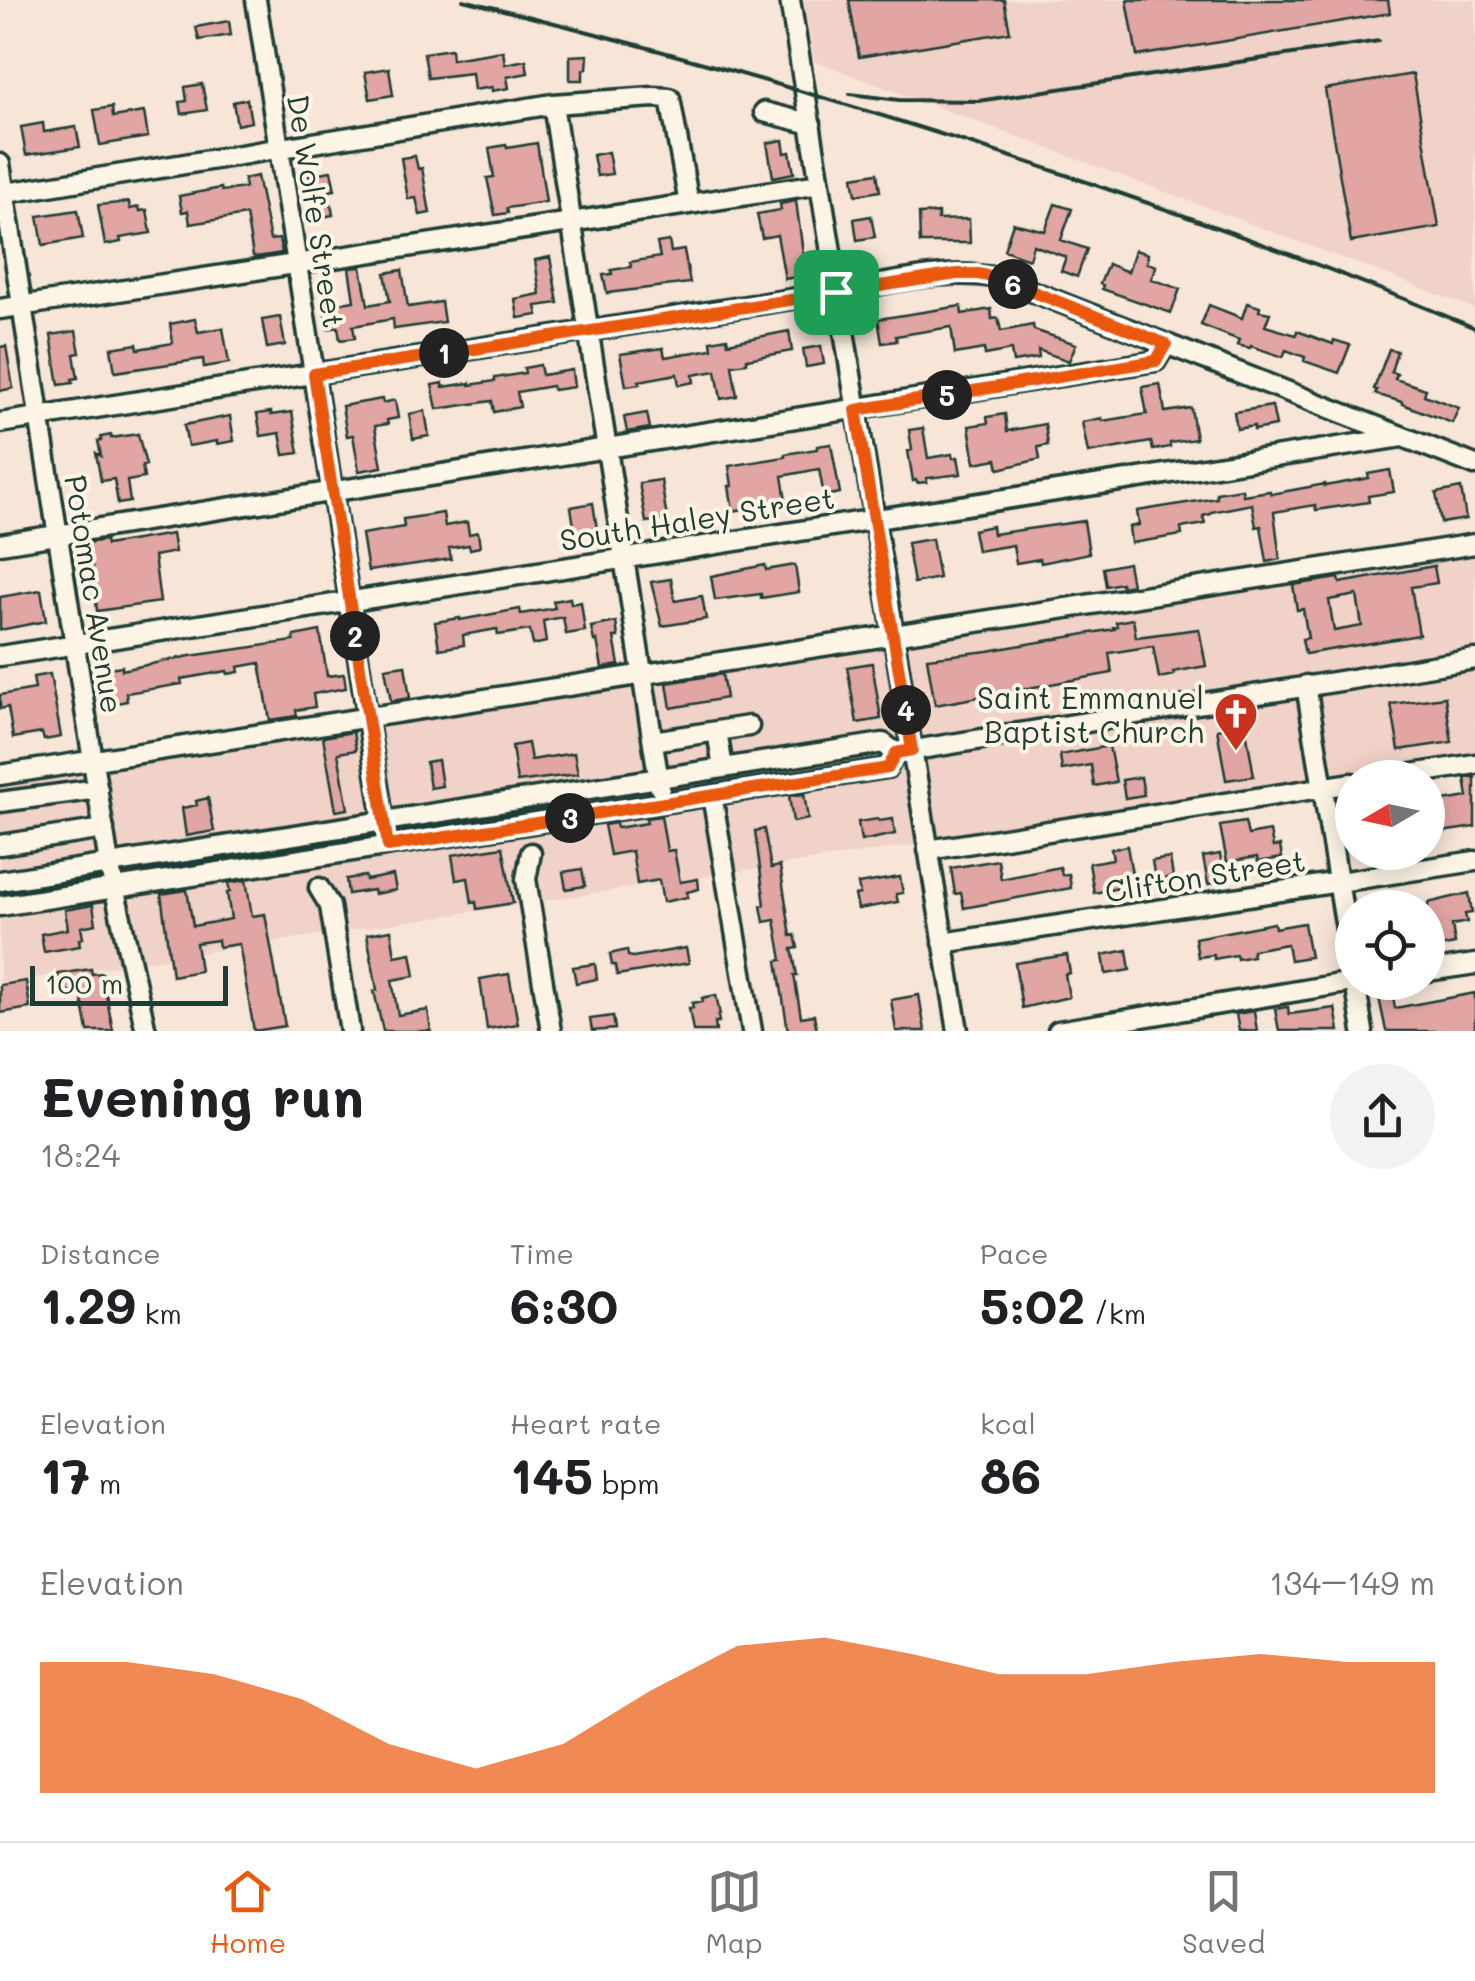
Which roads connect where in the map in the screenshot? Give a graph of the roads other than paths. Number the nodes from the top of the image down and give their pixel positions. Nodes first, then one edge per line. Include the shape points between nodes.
1 (256, 0) edge
2 (790, 0) edge
3 (554, 104) junction
4 (764, 112) dead end
5 (811, 124) junction
6 (279, 147) junction
7 (0, 164) edge
8 (820, 184) junction
9 (2, 193) edge
10 (688, 204) junction
11 (572, 222) junction
12 (297, 264) junction
13 (836, 292) junction
14 (22, 306) junction
15 (0, 309) edge
16 (589, 331) junction
17 (1166, 344) junction
18 (314, 374) junction
19 (856, 410) junction
20 (40, 417) junction
21 (0, 424) edge
22 (1403, 437) junction
23 (607, 448) junction
24 (1475, 466) edge
25 (332, 491) junction
26 (873, 518) junction
27 (58, 535) junction
28 (0, 544) edge
29 (1475, 544) edge
30 (624, 558) junction
31 (350, 601) junction
32 (893, 636) junction
33 (75, 644) junction
34 (0, 656) edge
35 (1475, 659) edge
36 (643, 674) junction
37 (1306, 685) junction
38 (368, 717) junction
39 (749, 726) dead end
40 (717, 731) junction
41 (653, 741) junction
42 (904, 752) junction
43 (94, 760) junction
44 (1475, 764) edge
45 (724, 768) junction
46 (1445, 769) edge
47 (0, 775) edge
48 (659, 778) junction
49 (1335, 785) edge
50 (1323, 787) junction
51 (98, 789) junction
52 (712, 795) junction
53 (0, 802) edge
54 (662, 803) junction
55 (384, 821) junction
56 (104, 829) junction
57 (0, 845) edge
58 (388, 846) junction
59 (928, 850) junction
60 (531, 853) dead end
61 (1475, 860) edge
62 (108, 864) junction
63 (0, 881) edge
64 (1338, 882) junction
65 (114, 888) junction
66 (320, 888) dead end
67 (1339, 890) edge
68 (0, 906) edge
69 (944, 944) junction
70 (1475, 964) edge
71 (1445, 968) edge
72 (1335, 985) edge
73 (1357, 1000) edge
74 (146, 1031) edge
75 (350, 1031) edge
76 (551, 1031) edge
77 (752, 1031) edge
78 (958, 1031) edge
79 (1058, 1031) edge
80 (1363, 1031) edge

1 - 6 street, De Wolfe Street
2 - 5 street
3 - 6 street
3 - 10 street via 670,98
3 - 11 street
4 - 5 street
5 - 8 street
6 - 9 street
6 - 12 street, De Wolfe Street
7 - 9 street, Potomac Avenue
8 - 10 street
8 - 13 street
9 - 14 street, Potomac Avenue
10 - 11 street
11 - 12 street
11 - 16 street
12 - 14 street
12 - 18 street, De Wolfe Street
13 - 16 street
13 - 17 street via 978,274
13 - 19 street
14 - 15 street
14 - 20 street, Potomac Avenue
16 - 18 street
16 - 23 street
17 - 19 street via 1156,361
17 - 22 street
18 - 20 street
18 - 25 street, De Wolfe Street
19 - 23 street
19 - 26 street
20 - 21 street
20 - 27 street, Potomac Avenue
22 - 24 street
22 - 26 street, South Haley Street
23 - 25 street
23 - 30 street
25 - 27 street
25 - 31 street, De Wolfe Street
26 - 30 street, South Haley Street
26 - 32 street
27 - 28 street
27 - 33 street, Potomac Avenue
29 - 32 street
30 - 31 street, South Haley Street
30 - 36 street
31 - 33 street, South Haley Street
31 - 38 street, De Wolfe Street
32 - 36 street
32 - 42 street
33 - 34 street, South Haley Street
33 - 43 street, Potomac Avenue
35 - 37 street
36 - 38 street
36 - 41 street
37 - 42 street
37 - 50 street
38 - 43 street
38 - 55 street, De Wolfe Street
39 - 40 street
40 - 41 street
40 - 45 street
41 - 48 street
42 - 45 street via 884,743
42 - 52 street via 888,768
42 - 59 street
43 - 47 street
43 - 51 street, Potomac Avenue
44 - 46 street
45 - 48 street
48 - 54 street
48 - 55 street
49 - 50 street
50 - 59 street
50 - 64 street
51 - 53 street
51 - 56 street, Potomac Avenue
52 - 54 street
52 - 77 street
54 - 58 street
55 - 58 street, De Wolfe Street
55 - 62 street
56 - 57 street
56 - 62 street, Potomac Avenue
58 - 65 street
59 - 69 street
60 - 76 street via 526,879
61 - 64 street, Clifton Street
62 - 63 street
62 - 65 street, Potomac Avenue
64 - 67 street
64 - 69 street, Clifton Street
65 - 68 street
65 - 74 street, Potomac Avenue
66 - 75 street via 330,906
69 - 78 street
70 - 71 street
72 - 79 street
73 - 80 street

